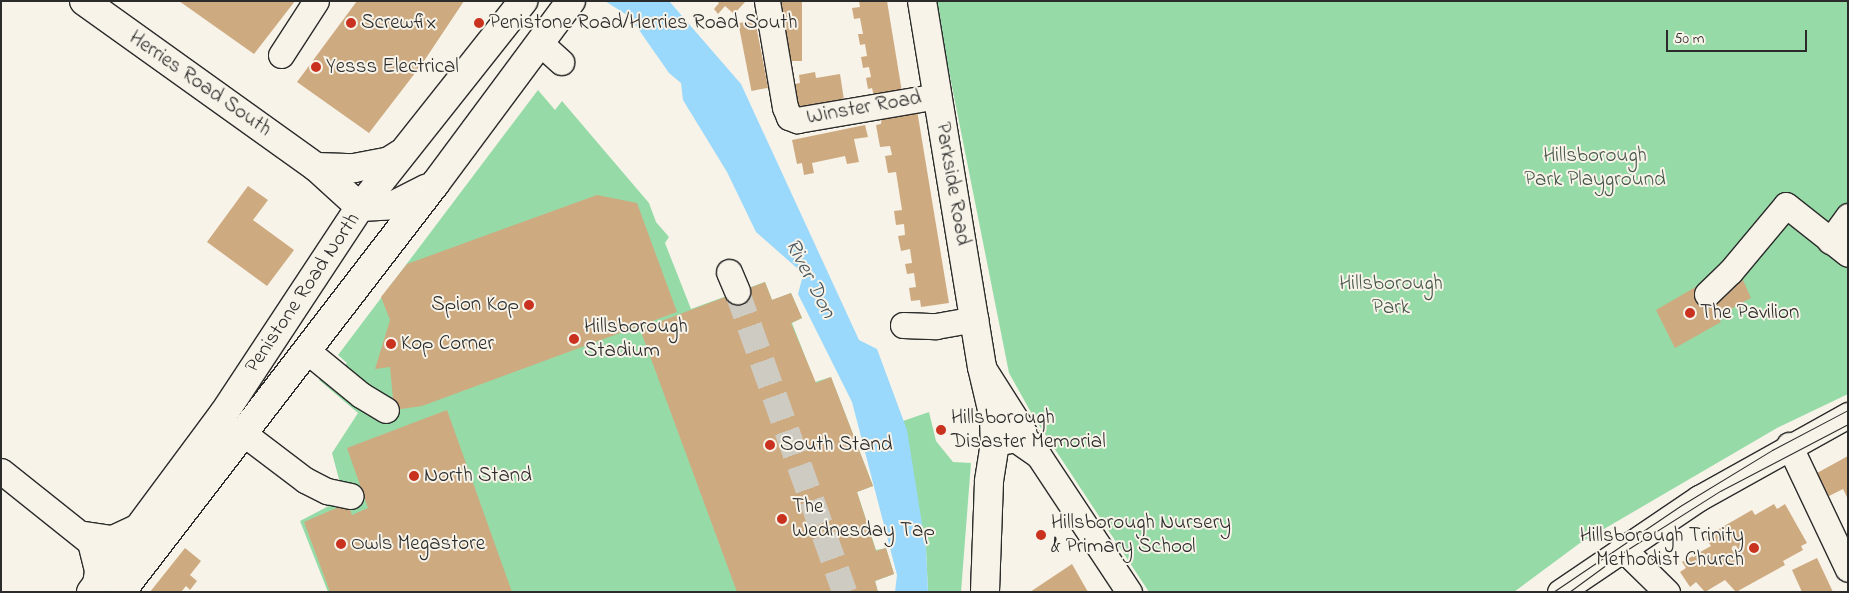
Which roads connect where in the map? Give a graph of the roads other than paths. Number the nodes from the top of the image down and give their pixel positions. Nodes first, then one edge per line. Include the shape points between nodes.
1 (316, 1) edge
2 (523, 1) edge
3 (766, 1) edge
4 (922, 1) edge
5 (86, 2) edge
6 (555, 22) edge
7 (281, 55) dead end
8 (561, 62) dead end
9 (937, 96) junction
10 (400, 154) junction
11 (316, 167) junction
12 (435, 184) junction
13 (360, 207) junction
14 (1848, 216) edge
15 (1839, 247) edge
16 (1707, 294) dead end
17 (975, 319) junction
18 (903, 325) dead end
19 (306, 350) junction
20 (982, 367) junction
21 (386, 410) dead end
22 (1848, 415) edge
23 (243, 433) junction
24 (1789, 445) junction
25 (1039, 456) junction
26 (989, 463) junction
27 (1, 471) edge
28 (350, 496) dead end
29 (145, 522) junction
30 (83, 534) junction
31 (1622, 548) junction
32 (1848, 569) edge
33 (92, 590) edge
34 (121, 592) edge
35 (985, 592) edge
36 (1129, 592) edge
37 (1560, 592) edge
38 (1667, 592) edge

1 - 7 street
2 - 10 main road, Penistone Road North
3 - 9 street, Winster Road via 785,107 790,117 797,120
4 - 9 main road, Parkside Road
5 - 11 main road, Herries Road South
6 - 8 street
6 - 12 main road, Penistone Road North
9 - 17 main road, Parkside Road
10 - 11 main road via 388,161 354,168
10 - 13 main road, Penistone Road North
11 - 13 main road, Herries Road South
12 - 13 main road via 394,205
12 - 19 main road, Penistone Road North
13 - 29 main road, Penistone Road North via 224,413
14 - 15 street
15 - 16 street via 1786,205 1730,272
17 - 18 street via 936,326
17 - 20 main road, Parkside Road
19 - 21 street
19 - 23 main road, Penistone Road North
20 - 25 street, Parkside Road
20 - 26 main road, Parkside Road via 992,403
22 - 24 street
23 - 28 street via 305,480 327,491
23 - 34 main road, Penistone Road North
24 - 31 street
24 - 32 street
25 - 26 street, Parkside Road via 1015,439
25 - 36 street, Parkside Road
26 - 35 main road
27 - 30 street
29 - 30 street via 112,538
29 - 33 main road, Penistone Road North
30 - 33 street via 90,542 97,571
31 - 37 street
31 - 38 street

